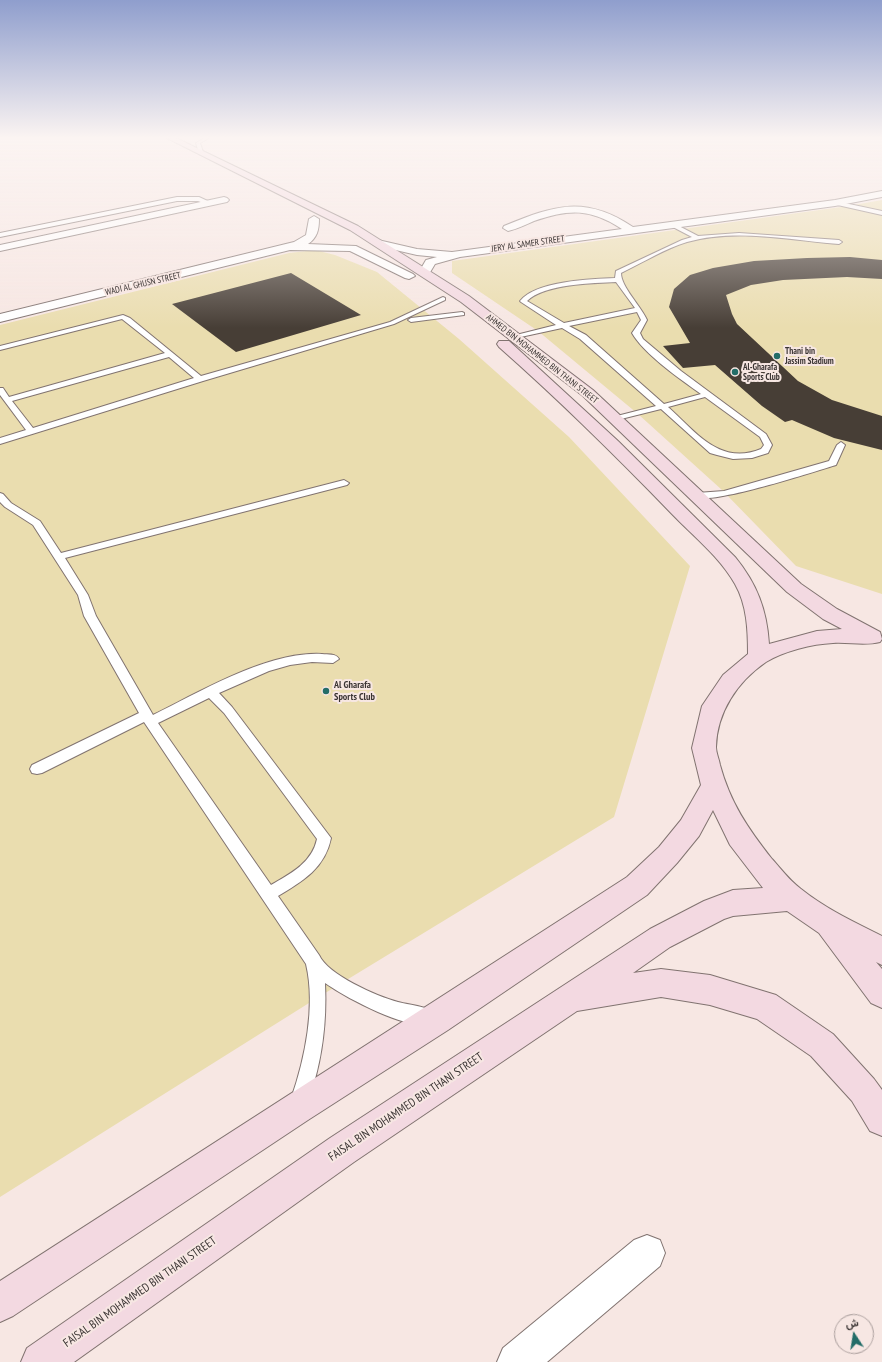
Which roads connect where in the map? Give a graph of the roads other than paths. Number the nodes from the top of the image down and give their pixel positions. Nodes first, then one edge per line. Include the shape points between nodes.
1 (159, 202) edge
2 (205, 202) edge
3 (216, 202) edge
4 (281, 202) edge
5 (304, 202) edge
6 (843, 202) edge
7 (209, 203) junction
8 (835, 203) junction
9 (882, 214) edge
10 (314, 219) junction
11 (673, 225) junction
12 (508, 228) dead end
13 (632, 230) junction
14 (0, 234) edge
15 (696, 237) junction
16 (839, 242) dead end
17 (378, 243) junction
18 (0, 248) edge
19 (285, 248) junction
20 (459, 254) junction
21 (425, 272) junction
22 (409, 276) junction
23 (618, 280) junction
24 (443, 299) junction
25 (639, 309) junction
26 (462, 314) junction
27 (0, 318) edge
28 (392, 322) junction
29 (564, 325) junction
30 (516, 336) junction
31 (0, 348) edge
32 (170, 354) junction
33 (200, 378) junction
34 (0, 390) edge
35 (708, 394) junction
36 (7, 400) junction
37 (663, 407) junction
38 (616, 419) junction
39 (30, 430) junction
40 (0, 441) edge
41 (841, 445) dead end
42 (344, 483) dead end
43 (0, 496) edge
44 (697, 496) junction
45 (58, 557) junction
46 (878, 638) edge
47 (759, 657) junction
48 (333, 659) dead end
49 (211, 693) junction
50 (148, 718) junction
51 (37, 769) dead end
52 (713, 785) junction
53 (269, 894) junction
54 (791, 898) junction
55 (826, 922) junction
56 (882, 951) edge
57 (316, 967) junction
58 (882, 993) edge
59 (570, 998) junction
60 (437, 1019) junction
61 (296, 1108) junction
62 (882, 1119) edge
63 (647, 1253) dead end
64 (0, 1303) edge
65 (41, 1362) edge
66 (517, 1362) edge

1 - 14 lane
2 - 7 lane
3 - 7 street
4 - 10 street, AHMED BIN MOHAMMED BIN THANI STREET
5 - 17 street, AHMED BIN MOHAMMED BIN THANI STREET
6 - 8 street, JERY AL SAMER STREET
7 - 18 street
8 - 9 lane
8 - 11 street, JERY AL SAMER STREET
10 - 19 street, WADI AL GHUSN STREET via 313,235 306,241
10 - 22 street, AHMED BIN MOHAMMED BIN THANI STREET via 368,248
11 - 13 street, JERY AL SAMER STREET
11 - 15 lane
12 - 13 street via 545,214 581,208 599,213
13 - 20 street, JERY AL SAMER STREET
15 - 16 lane via 751,236
15 - 23 lane via 618,272
17 - 20 street, JERY AL SAMER STREET via 417,252
17 - 21 street, AHMED BIN MOHAMMED BIN THANI STREET
19 - 22 street, WADI AL GHUSN STREET via 352,248
19 - 27 street, WADI AL GHUSN STREET
20 - 21 street, JERY AL SAMER STREET via 433,260
21 - 30 street, AHMED BIN MOHAMMED BIN THANI STREET
22 - 24 street, AHMED BIN MOHAMMED BIN THANI STREET
23 - 25 lane
23 - 29 lane via 589,281 533,292 525,297 523,301 533,309
24 - 26 street, AHMED BIN MOHAMMED BIN THANI STREET
24 - 28 lane
25 - 29 lane
25 - 35 lane via 644,320 636,333 640,340 678,373
26 - 28 lane
26 - 47 street, AHMED BIN MOHAMMED BIN THANI STREET via 498,340 550,384 649,480 726,560 750,596 759,629
28 - 33 lane
29 - 30 lane
29 - 37 lane via 582,337
30 - 38 street, AHMED BIN MOHAMMED BIN THANI STREET via 588,393
31 - 32 lane via 123,317
32 - 33 lane
32 - 36 lane
33 - 39 lane
34 - 36 lane
35 - 37 lane
35 - 37 lane via 763,436 768,445 765,451 742,458 713,451
36 - 39 lane
37 - 38 lane
38 - 44 street, AHMED BIN MOHAMMED BIN THANI STREET
39 - 40 lane
41 - 44 lane via 833,464 725,494
42 - 45 lane
43 - 45 lane via 8,505 37,523
44 - 46 street, AHMED BIN MOHAMMED BIN THANI STREET via 794,588 830,614
45 - 50 lane via 83,594 90,616
46 - 47 street via 817,638 780,648
47 - 52 street via 731,681 713,706 704,748
48 - 49 lane via 292,660 263,668
49 - 50 lane
49 - 53 lane via 228,710 324,838 323,848 311,867
50 - 51 lane
50 - 53 lane
52 - 54 street via 739,837
52 - 60 street via 690,828 637,886
53 - 57 lane
54 - 55 street
54 - 59 street, FAISAL BIN MOHAMMED BIN THANI STREET via 750,900 714,910 660,938
55 - 56 street
55 - 58 street
57 - 60 lane via 339,985 376,1003 402,1012
57 - 61 lane via 315,1040 305,1086
59 - 62 street via 661,983 710,990 765,1006 822,1045 863,1090
59 - 65 street, FAISAL BIN MOHAMMED BIN THANI STREET via 342,1150
60 - 61 street
61 - 64 street
63 - 66 street

